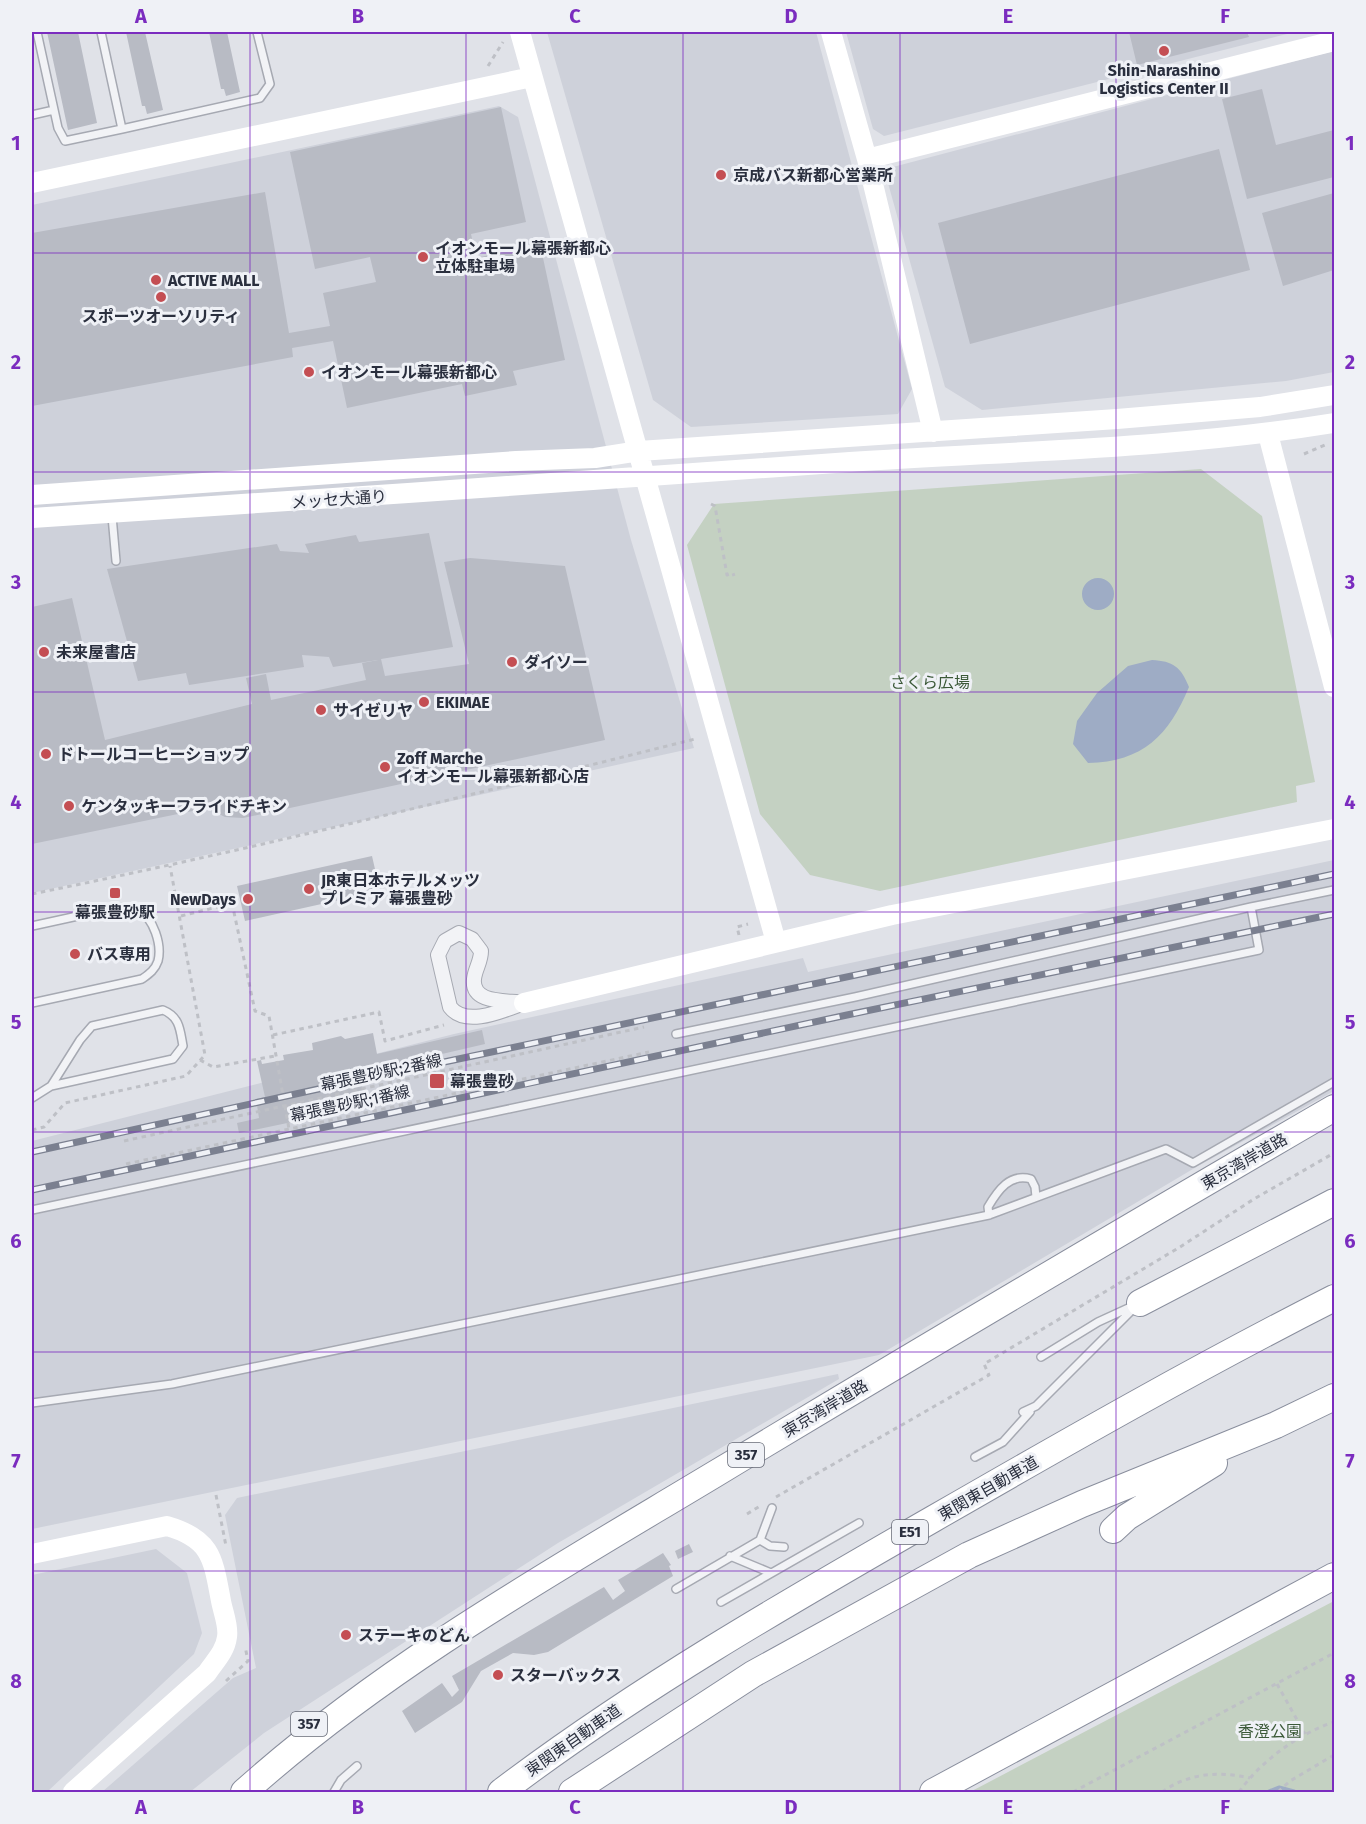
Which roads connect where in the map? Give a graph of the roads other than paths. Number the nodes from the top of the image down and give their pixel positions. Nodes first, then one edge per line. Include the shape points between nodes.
1 (37, 32) edge
2 (101, 32) edge
3 (257, 32) edge
4 (520, 32) edge
5 (831, 32) edge
6 (1335, 41) edge
7 (532, 77) junction
8 (54, 110) junction
9 (32, 115) edge
10 (122, 129) junction
11 (867, 159) junction
12 (32, 183) edge
13 (1335, 395) edge
14 (1335, 423) edge
15 (933, 432) junction
16 (1268, 434) junction
17 (639, 451) junction
18 (647, 477) junction
19 (32, 495) edge
20 (112, 513) junction
21 (32, 518) edge
22 (116, 561) dead end
23 (1335, 687) edge
24 (1335, 829) edge
25 (1335, 890) edge
26 (1251, 908) junction
27 (32, 926) edge
28 (776, 942) junction
29 (32, 1003) edge
30 (525, 1003) junction
31 (676, 1034) dead end
32 (1335, 1082) edge
33 (51, 1086) junction
34 (32, 1098) edge
35 (1335, 1108) edge
36 (1335, 1128) edge
37 (1268, 1146) junction
38 (1036, 1197) junction
39 (1335, 1202) edge
40 (32, 1210) edge
41 (989, 1215) junction
42 (1335, 1298) edge
43 (1140, 1303) junction
44 (1041, 1357) dead end
45 (1335, 1398) edge
46 (32, 1403) edge
47 (1036, 1406) junction
48 (1023, 1412) dead end
49 (1276, 1425) junction
50 (975, 1457) dead end
51 (772, 1508) dead end
52 (859, 1523) dead end
53 (1113, 1530) dead end
54 (760, 1540) junction
55 (784, 1547) dead end
56 (32, 1554) edge
57 (730, 1556) junction
58 (771, 1573) junction
59 (1335, 1576) edge
60 (676, 1589) dead end
61 (722, 1602) dead end
62 (403, 1665) junction
63 (357, 1766) dead end
64 (73, 1792) edge
65 (222, 1792) edge
66 (244, 1792) edge
67 (334, 1792) edge
68 (501, 1792) edge
69 (572, 1792) edge
70 (933, 1792) edge

1 - 8 lane
2 - 10 lane
3 - 10 lane via 270,84 260,98
4 - 7 street
5 - 11 street
6 - 11 street
7 - 12 street
7 - 17 street
8 - 9 lane
8 - 10 lane via 64,141
11 - 15 street
13 - 15 street, メッセ大通り via 1260,406
14 - 16 street, メッセ大通り
15 - 17 street, メッセ大通り
16 - 18 street, メッセ大通り via 1119,448 954,455
16 - 23 street
17 - 18 street
17 - 19 street, メッセ大通り via 595,458
18 - 20 street, メッセ大通り
18 - 28 street
20 - 21 street, メッセ大通り
20 - 22 lane
24 - 28 street via 999,892
25 - 26 lane
26 - 31 lane
26 - 40 lane via 1259,950
27 - 29 lane via 130,908 139,910 153,925 159,949 152,971 142,979
28 - 30 street
30 - 30 street via 469,1018 455,1013 450,1007 438,955 445,941 459,933 478,944 481,958 474,981 481,996 493,1001
32 - 38 lane via 1193,1163 1166,1149
33 - 33 lane via 92,1026 163,1010 179,1023 183,1046 173,1059
33 - 34 lane
35 - 37 highway, 東京湾岸道路 / 357
36 - 37 highway
37 - 62 highway, 東京湾岸道路 / 357 via 781,1434
38 - 41 lane
38 - 41 lane via 1031,1179 1010,1179 988,1207
39 - 43 highway
41 - 46 lane via 172,1384
42 - 68 highway, 東関東自動車道 / E51 via 1245,1343 772,1611 655,1683
43 - 44 lane via 1098,1322
43 - 47 lane
45 - 49 highway
47 - 48 lane
47 - 50 lane via 1003,1442
49 - 53 highway via 1127,1517
49 - 69 highway via 969,1555 753,1674
51 - 54 lane
52 - 58 lane
54 - 55 lane
54 - 57 lane
56 - 64 street via 166,1526 184,1531 206,1548 213,1561 228,1635 207,1673
57 - 58 lane
57 - 60 lane
58 - 61 lane
59 - 70 highway
62 - 65 highway, 357 via 363,1684
62 - 66 highway, 東京湾岸道路 / 357
63 - 67 lane

